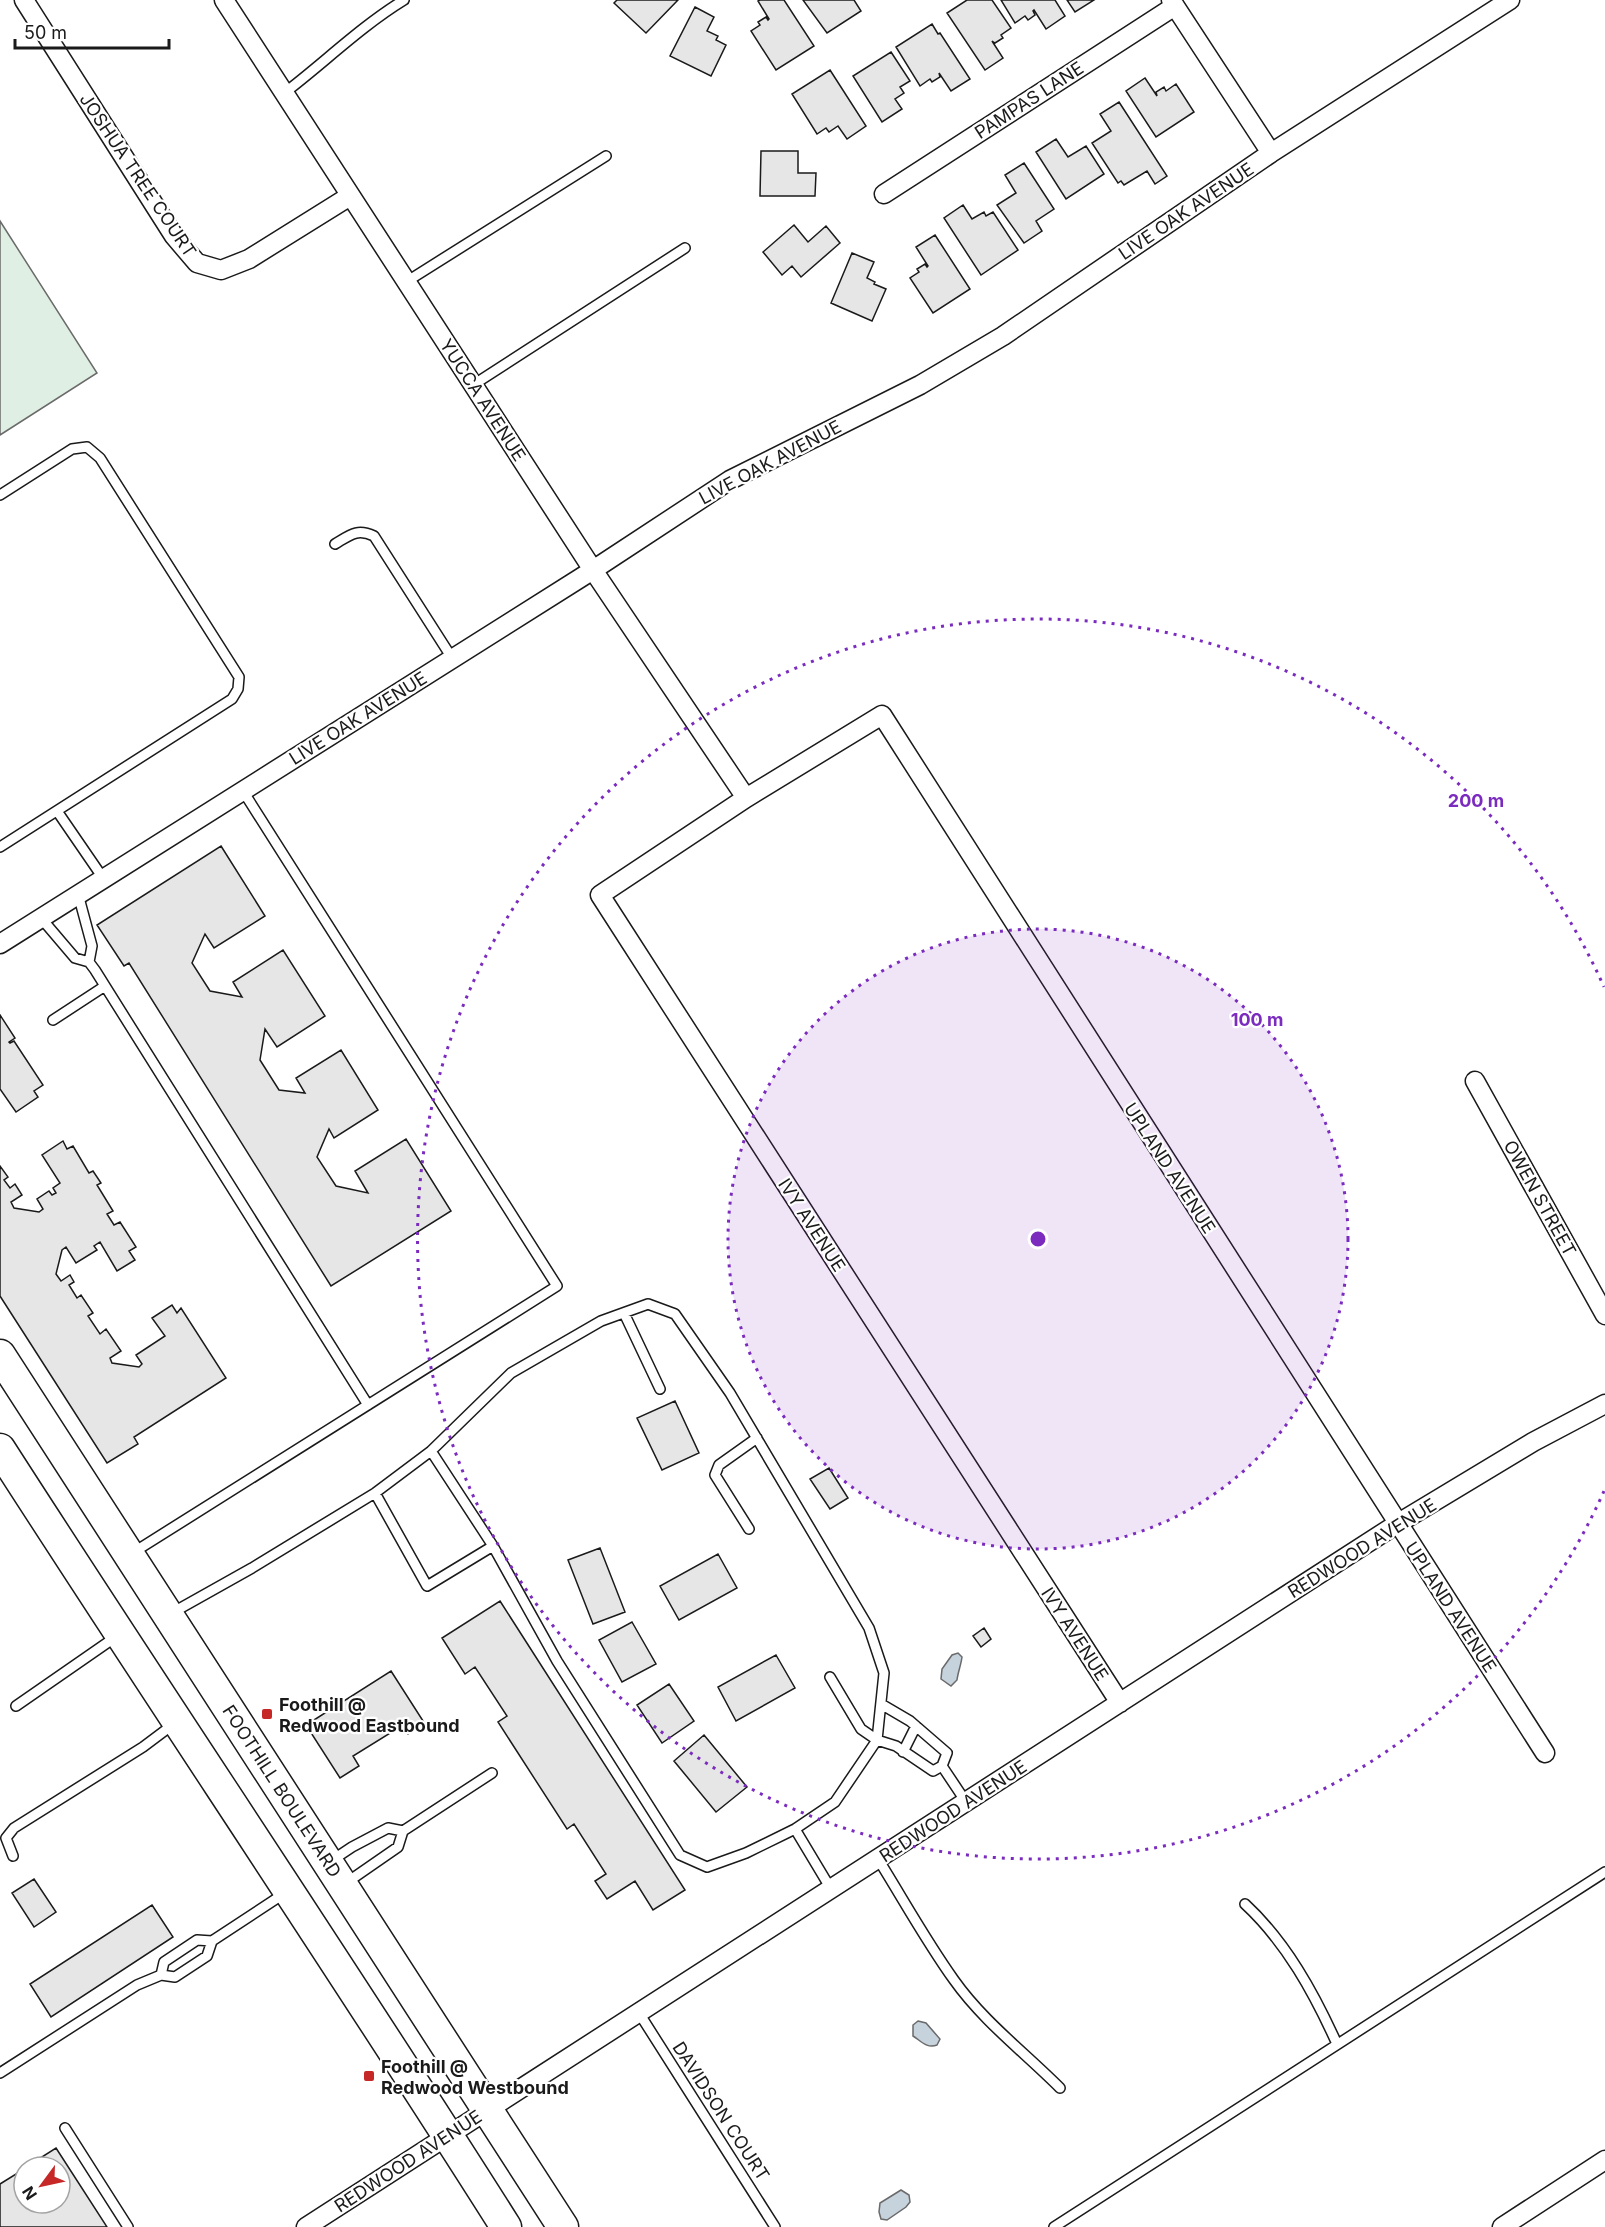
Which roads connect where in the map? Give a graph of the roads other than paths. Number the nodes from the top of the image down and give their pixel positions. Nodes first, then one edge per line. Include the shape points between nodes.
1 (24, 0) edge
2 (224, 0) edge
3 (404, 0) edge
4 (1504, 1) edge
5 (1173, 3) edge
6 (283, 94) junction
7 (1271, 153) junction
8 (606, 156) dead end
9 (884, 194) dead end
10 (350, 196) junction
11 (686, 248) dead end
12 (406, 282) junction
13 (473, 385) junction
14 (0, 495) edge
15 (335, 544) dead end
16 (593, 570) junction
17 (452, 658) junction
18 (243, 791) junction
19 (746, 798) junction
20 (57, 811) junction
21 (0, 847) edge
22 (103, 878) junction
23 (78, 894) junction
24 (41, 918) junction
25 (0, 944) edge
26 (89, 962) junction
27 (105, 986) junction
28 (52, 1020) dead end
29 (1475, 1081) dead end
30 (624, 1313) junction
31 (1605, 1315) edge
32 (0, 1354) edge
33 (660, 1389) dead end
34 (1605, 1404) edge
35 (368, 1405) junction
36 (756, 1438) junction
37 (0, 1449) edge
38 (431, 1451) junction
39 (375, 1493) junction
40 (1397, 1524) junction
41 (749, 1529) dead end
42 (493, 1546) junction
43 (130, 1555) junction
44 (168, 1615) junction
45 (119, 1634) junction
46 (830, 1677) dead end
47 (1120, 1703) junction
48 (881, 1704) junction
49 (16, 1706) dead end
50 (177, 1721) junction
51 (916, 1726) junction
52 (877, 1740) junction
53 (903, 1752) junction
54 (1545, 1753) dead end
55 (942, 1766) junction
56 (492, 1773) dead end
57 (966, 1802) junction
58 (795, 1829) junction
59 (403, 1831) junction
60 (13, 1856) dead end
61 (878, 1859) junction
62 (1605, 1872) edge
63 (335, 1874) junction
64 (831, 1889) junction
65 (289, 1890) junction
66 (1245, 1904) dead end
67 (212, 1941) junction
68 (161, 1975) junction
69 (639, 2013) junction
70 (1337, 2044) junction
71 (0, 2073) edge
72 (1060, 2088) dead end
73 (488, 2110) junction
74 (65, 2128) dead end
75 (448, 2135) junction
76 (1605, 2160) edge
77 (129, 2227) edge
78 (306, 2227) edge
79 (506, 2227) edge
80 (563, 2227) edge
81 (775, 2227) edge
82 (1054, 2227) edge
83 (1502, 2227) edge

1 - 10 street, JOSHUA TREE COURT via 174,236 197,263 221,270 249,259
2 - 6 street, YUCCA AVENUE
3 - 6 lane via 376,17
4 - 7 street, LIVE OAK AVENUE
5 - 7 street
5 - 9 street, PAMPAS LANE
6 - 10 street, YUCCA AVENUE
7 - 16 street, LIVE OAK AVENUE via 1003,336 920,385 730,480
8 - 12 lane
10 - 12 street, YUCCA AVENUE
11 - 13 lane
12 - 13 street, YUCCA AVENUE
13 - 16 street, YUCCA AVENUE
14 - 20 lane via 72,449 87,447 100,458 239,677 232,699
15 - 17 lane via 363,531 374,536
16 - 17 street, LIVE OAK AVENUE
16 - 19 street, YUCCA AVENUE
17 - 18 street, LIVE OAK AVENUE
18 - 22 street, LIVE OAK AVENUE
18 - 35 lane via 557,1286
19 - 40 street, UPLAND AVENUE via 882,715
19 - 47 street, IVY AVENUE via 600,895
20 - 21 lane
20 - 22 lane
22 - 23 street, LIVE OAK AVENUE
23 - 24 street, LIVE OAK AVENUE
23 - 26 lane via 92,946
24 - 25 street, LIVE OAK AVENUE
24 - 26 lane via 75,958
26 - 27 lane
27 - 28 lane
27 - 35 lane
29 - 31 street, OWEN STREET
30 - 33 lane
30 - 36 lane via 648,1304 675,1314
30 - 38 lane via 601,1321 511,1373
32 - 43 main road, FOOTHILL BOULEVARD
34 - 40 street, REDWOOD AVENUE via 1533,1442
35 - 43 lane
36 - 41 lane via 719,1465 716,1475
36 - 48 lane via 869,1628 884,1673
37 - 45 main road
38 - 39 lane
38 - 42 lane
39 - 42 lane via 427,1586
39 - 44 lane via 252,1569
40 - 47 street, REDWOOD AVENUE
40 - 54 street, UPLAND AVENUE
42 - 58 lane via 557,1661 680,1855 707,1868
43 - 44 main road, FOOTHILL BOULEVARD
44 - 63 main road, FOOTHILL BOULEVARD
45 - 49 lane
45 - 50 main road
46 - 52 lane via 861,1729
47 - 57 street, REDWOOD AVENUE
48 - 51 lane
48 - 52 lane
50 - 60 lane via 143,1747 14,1828 6,1838
50 - 65 main road
51 - 53 lane
51 - 55 lane via 947,1754
52 - 53 lane
52 - 58 lane via 835,1802
53 - 55 lane via 933,1771
55 - 57 lane
56 - 59 lane
57 - 61 street, REDWOOD AVENUE
58 - 64 lane
59 - 63 lane via 398,1847
59 - 63 lane via 388,1828 352,1847
61 - 64 street, REDWOOD AVENUE
61 - 72 lane via 954,1980 999,2032
62 - 70 lane
63 - 73 main road, FOOTHILL BOULEVARD
64 - 69 street, REDWOOD AVENUE
65 - 67 lane
65 - 75 main road
66 - 70 lane via 1280,1940
67 - 68 lane via 197,1940 164,1962
67 - 68 lane via 207,1956 175,1977
68 - 71 lane via 137,1985
69 - 73 street, REDWOOD AVENUE
69 - 81 lane, DAVIDSON COURT
70 - 82 lane
73 - 75 street, REDWOOD AVENUE
73 - 80 main road, FOOTHILL BOULEVARD
74 - 77 lane
75 - 78 street, REDWOOD AVENUE
75 - 79 main road
76 - 83 street

